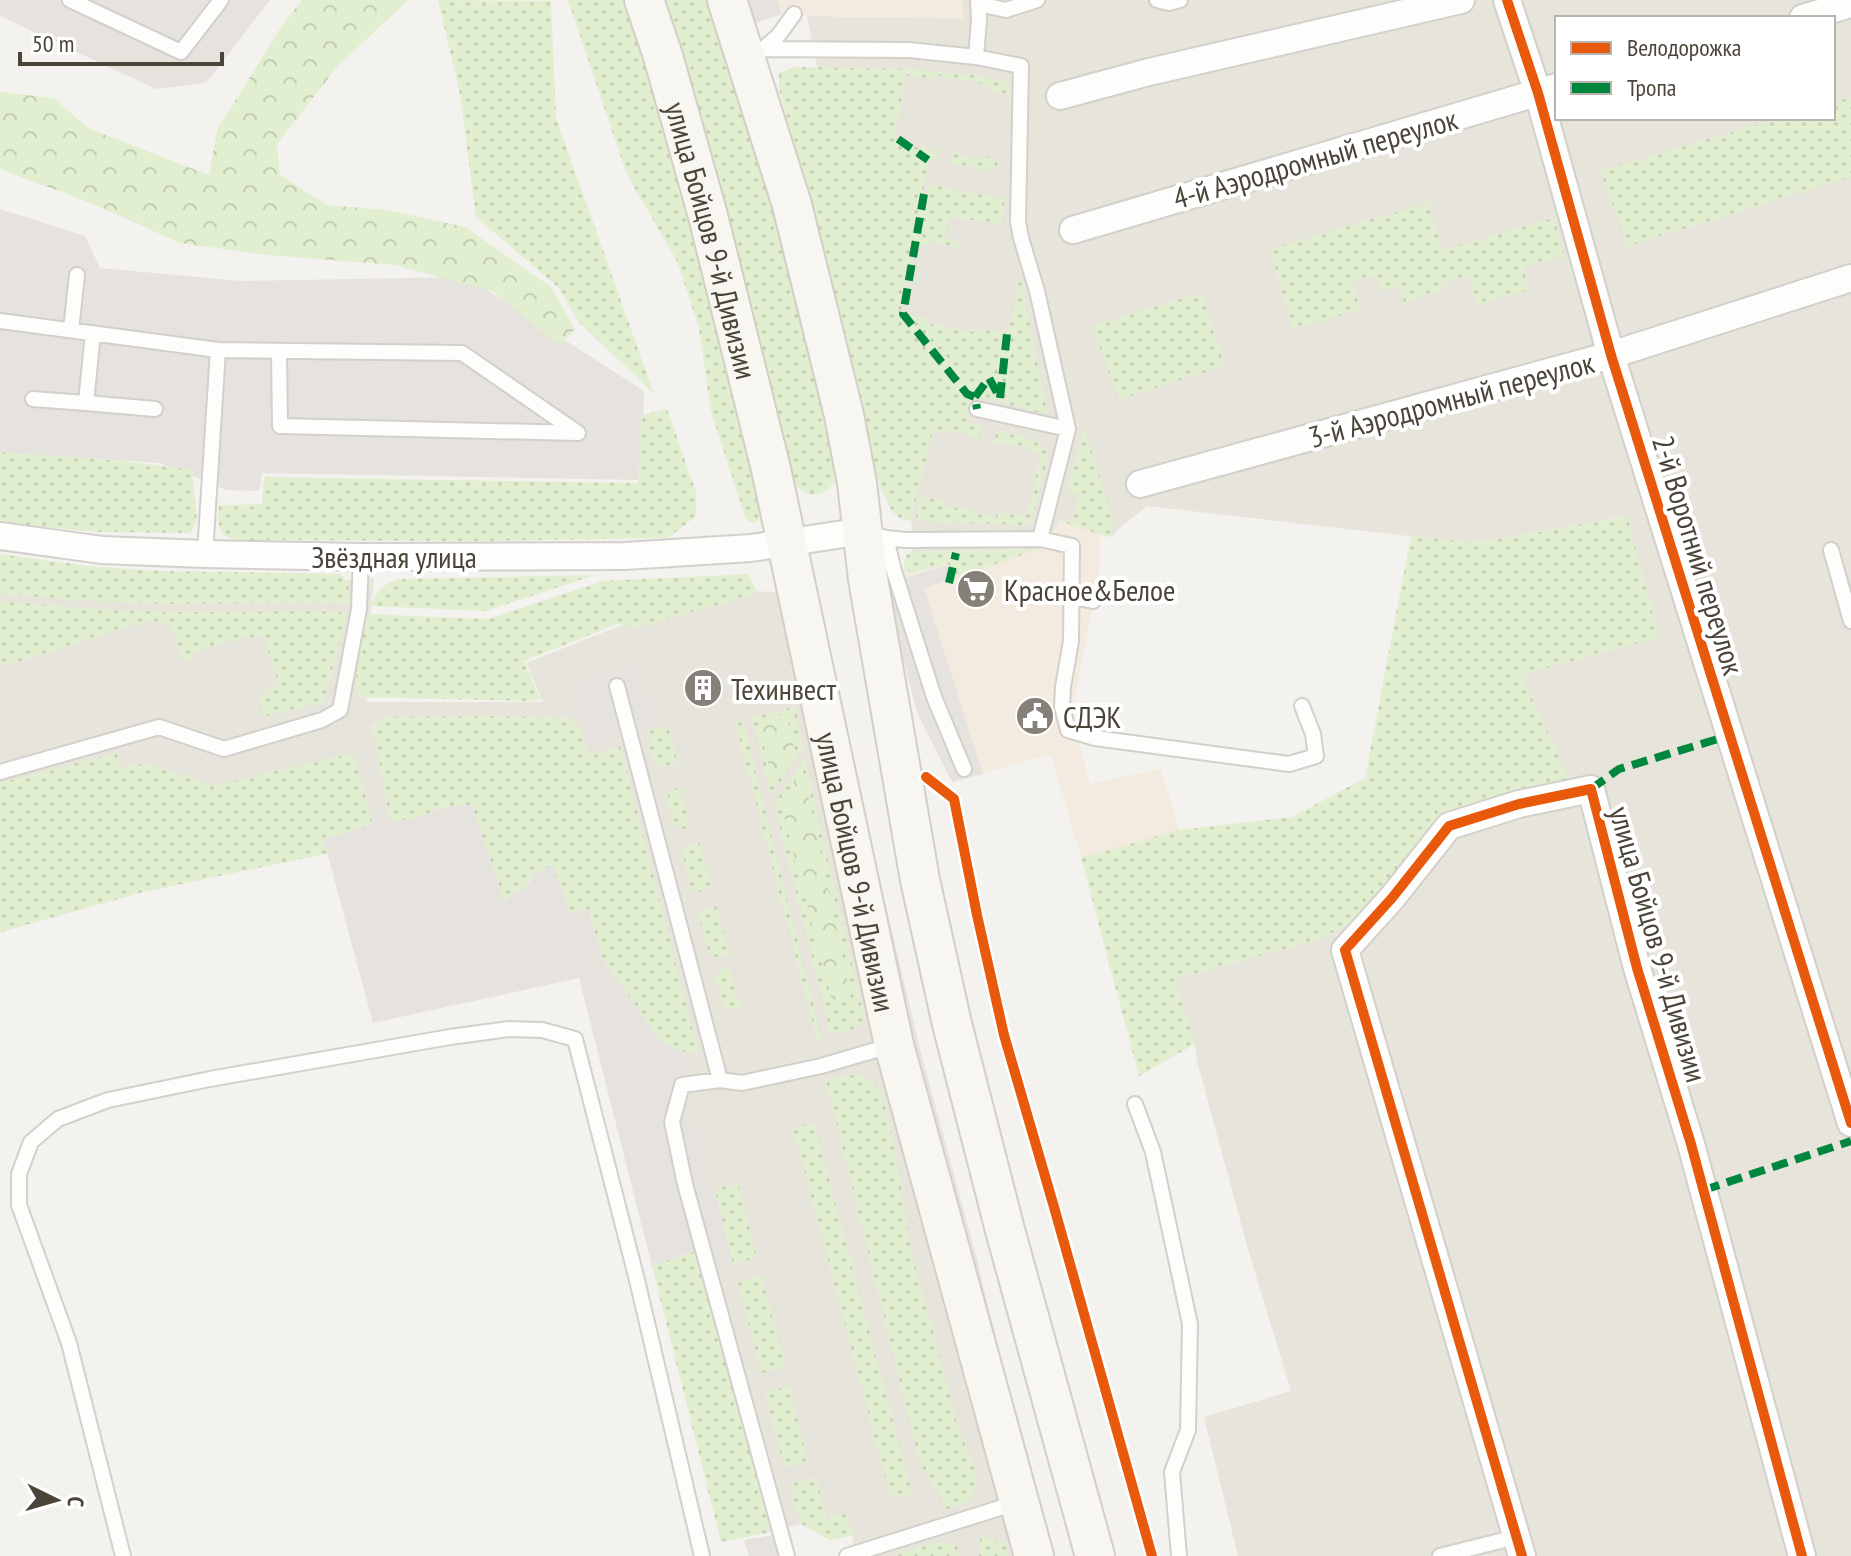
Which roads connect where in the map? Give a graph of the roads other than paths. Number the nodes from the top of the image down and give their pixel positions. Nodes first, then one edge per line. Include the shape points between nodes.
1 (70, 0) edge
2 (221, 0) edge
3 (644, 0) edge
4 (727, 0) edge
5 (1037, 0) edge
6 (1157, 0) edge
7 (1180, 0) edge
8 (1461, 0) edge
9 (1507, 0) edge
10 (978, 2) edge
11 (1851, 4) edge
12 (794, 14) dead end
13 (1810, 16) edge
14 (753, 50) junction
15 (976, 57) junction
16 (1547, 90) edge
17 (1060, 96) dead end
18 (1073, 230) dead end
19 (77, 275) dead end
20 (1851, 278) edge
21 (0, 321) edge
22 (71, 330) junction
23 (93, 333) junction
24 (218, 350) junction
25 (279, 351) junction
26 (1611, 355) junction
27 (33, 399) dead end
28 (86, 403) junction
29 (155, 409) dead end
30 (977, 409) dead end
31 (1068, 429) junction
32 (1140, 484) dead end
33 (874, 535) junction
34 (0, 536) edge
35 (1040, 539) junction
36 (787, 542) junction
37 (1831, 550) dead end
38 (205, 554) junction
39 (361, 557) junction
40 (1073, 597) junction
41 (1093, 601) dead end
42 (1851, 621) edge
43 (617, 686) dead end
44 (1302, 706) dead end
45 (964, 769) dead end
46 (0, 772) edge
47 (880, 1037) junction
48 (720, 1080) junction
49 (1135, 1104) dead end
50 (1851, 1123) edge
51 (1020, 1502) junction
52 (1519, 1546) edge
53 (123, 1556) edge
54 (702, 1556) edge
55 (787, 1556) edge
56 (847, 1556) edge
57 (1034, 1556) edge
58 (1095, 1556) edge
59 (1179, 1556) edge
60 (1440, 1556) edge
61 (1802, 1556) edge

1 - 2 lane via 181,52
3 - 36 main road, улица Бойцов 9-й Дивизии via 708,216
4 - 14 main road, улица Бойцов 9-й Дивизии
5 - 10 lane via 1006,10
6 - 7 lane
8 - 17 street
9 - 16 street, 2-й Воротний переулок
10 - 15 lane
11 - 13 street
12 - 14 lane via 778,36
14 - 15 lane via 909,50
14 - 33 main road, улица Бойцов 9-й Дивизии
15 - 31 lane via 1021,66 1018,222
16 - 18 street, 4-й Аэродромный переулок
16 - 26 street, 2-й Воротний переулок
19 - 22 lane
20 - 26 street, 3-й Аэродромный переулок
21 - 22 lane
22 - 23 lane
23 - 24 lane
23 - 28 lane
24 - 25 lane
24 - 38 lane
25 - 25 lane via 462,353 578,433 280,426
26 - 32 street, 3-й Аэродромный переулок
26 - 50 street, 2-й Воротний переулок via 1837,1059
27 - 28 lane
28 - 29 lane
30 - 31 lane
31 - 35 lane
33 - 35 lane via 905,540
33 - 36 street, Звёздная улица
33 - 45 lane via 894,571 934,697
33 - 58 main road, улица Бойцов 9-й Дивизии via 868,579 920,880 1005,1230
34 - 38 street, Звёздная улица via 102,550
35 - 40 lane via 1072,546
36 - 39 street, Звёздная улица via 625,556
36 - 47 main road, улица Бойцов 9-й Дивизии
37 - 42 lane
38 - 39 street, Звёздная улица
39 - 46 lane via 359,609 340,710 224,749 159,727
40 - 41 lane
40 - 44 lane via 1062,707 1068,730 1289,764 1316,756
43 - 48 lane
47 - 48 lane via 821,1066 742,1083
47 - 51 main road, улица Бойцов 9-й Дивизии via 905,1082
48 - 55 lane via 682,1085 672,1122
49 - 59 lane via 1153,1152 1190,1324 1188,1430 1172,1472
51 - 56 lane
51 - 57 main road, улица Бойцов 9-й Дивизии
52 - 60 lane
52 - 61 street, улица Бойцов 9-й Дивизии via 1345,950 1449,826 1591,789
53 - 54 lane via 69,1343 19,1205 19,1174 31,1142 58,1119 108,1100 509,1029 575,1039

